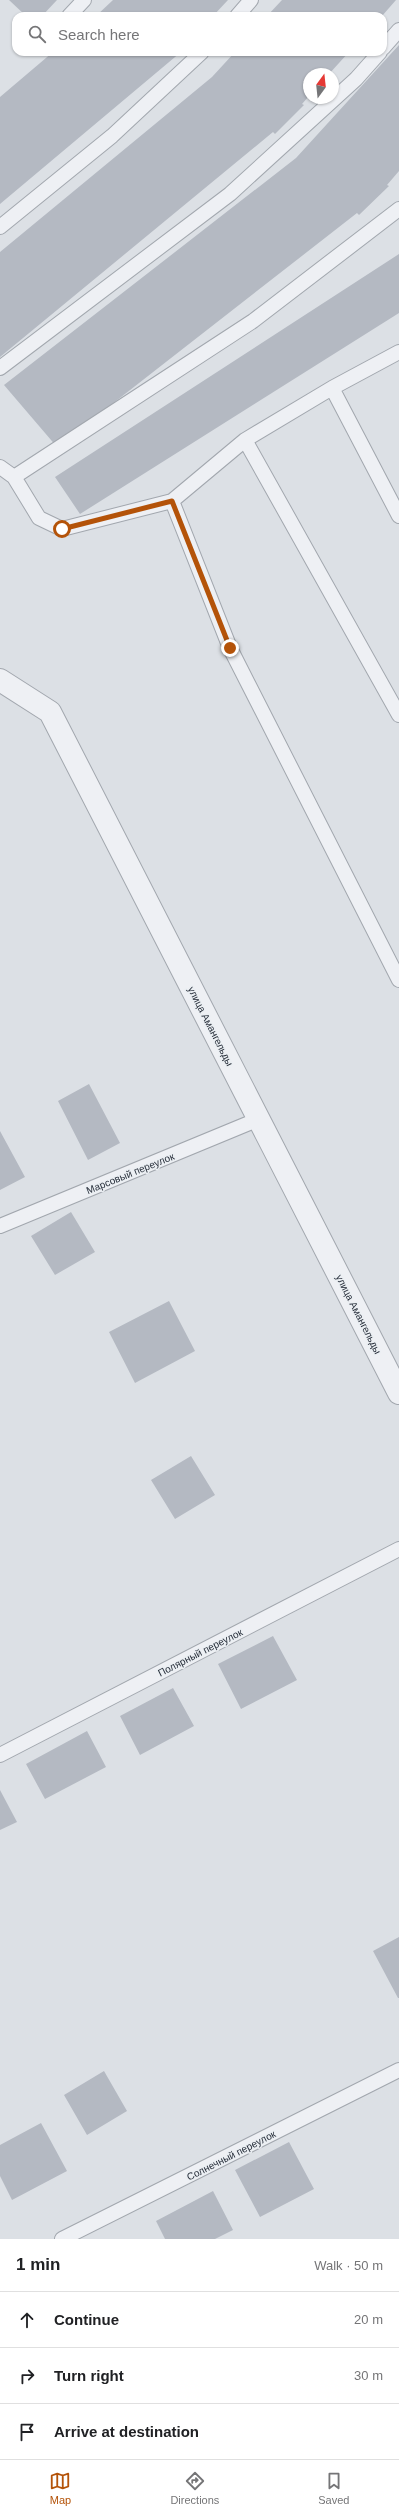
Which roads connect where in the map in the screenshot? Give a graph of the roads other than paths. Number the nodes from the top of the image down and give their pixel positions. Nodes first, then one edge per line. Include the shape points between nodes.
1 (84, 0) edge
2 (251, 0) edge
3 (73, 12) edge
4 (240, 12) edge
5 (399, 30) edge
6 (387, 44) edge
7 (198, 56) edge
8 (376, 56) edge
9 (399, 209) edge
10 (0, 227) edge
11 (399, 352) edge
12 (0, 368) edge
13 (332, 388) junction
14 (244, 440) junction
15 (0, 468) edge
16 (14, 477) junction
17 (172, 501) junction
18 (399, 516) edge
19 (0, 680) edge
20 (399, 715) edge
21 (399, 980) edge
22 (259, 1119) junction
23 (0, 1226) edge
24 (399, 1393) edge
25 (399, 1549) edge
26 (0, 1755) edge
27 (399, 2070) edge
28 (62, 2239) edge

1 - 3 lane
2 - 4 lane
5 - 6 lane
7 - 10 lane via 112,136
8 - 12 lane via 356,79 230,194
9 - 16 lane via 252,321
11 - 13 lane
13 - 14 lane
13 - 18 lane
14 - 17 lane
14 - 20 lane
15 - 16 lane
16 - 17 lane via 39,518 62,529
17 - 21 lane via 230,648
19 - 22 street, улица Амангельды via 50,712
22 - 23 lane, Марсовый переулок
22 - 24 street, улица Амангельды
25 - 26 lane, Полярный переулок
27 - 28 lane, Солнечный переулок

